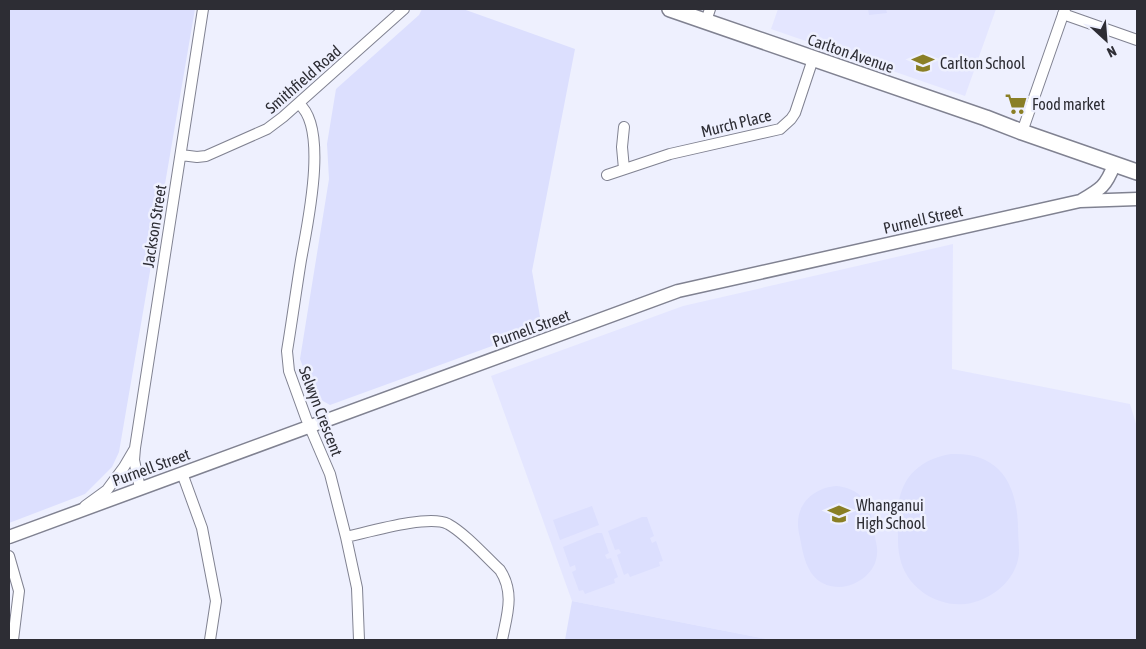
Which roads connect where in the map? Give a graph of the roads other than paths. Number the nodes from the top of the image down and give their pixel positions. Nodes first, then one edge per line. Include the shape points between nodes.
1 (203, 9) edge
2 (404, 9) edge
3 (670, 9) edge
4 (1064, 11) edge
5 (708, 15) edge
6 (1137, 40) edge
7 (813, 59) junction
8 (299, 104) junction
9 (624, 127) dead end
10 (1022, 132) junction
11 (180, 155) junction
12 (1114, 165) junction
13 (624, 169) junction
14 (1136, 173) edge
15 (607, 176) dead end
16 (1137, 199) edge
17 (1080, 201) junction
18 (310, 427) junction
19 (135, 448) junction
20 (182, 473) junction
21 (140, 488) junction
22 (78, 511) junction
23 (9, 536) edge
24 (346, 537) junction
25 (9, 556) edge
26 (13, 640) edge
27 (210, 640) edge
28 (359, 640) edge
29 (502, 640) edge

1 - 11 street, Jackson Street
2 - 8 street, Smithfield Road
3 - 5 highway, Carlton Avenue
4 - 6 street
4 - 10 street
5 - 7 highway, Carlton Avenue
7 - 10 highway, Carlton Avenue
7 - 13 street, Murch Place via 795,113 780,129 670,154
8 - 11 street, Smithfield Road via 267,129 206,156
8 - 18 street, Selwyn Crescent via 308,115 313,135 314,183 287,362
9 - 13 street
10 - 12 highway, Carlton Avenue
11 - 19 street, Jackson Street
12 - 14 highway, Carlton Avenue
12 - 17 main road, Purnell Street via 1100,190
13 - 15 street, Murch Place
16 - 17 main road, Purnell Street
17 - 18 main road, Purnell Street via 678,291
18 - 20 main road, Purnell Street
18 - 24 street, Selwyn Crescent via 330,474
19 - 21 street, Jackson Street
19 - 22 street, Jackson Street via 107,490
20 - 21 main road, Purnell Street
20 - 27 street via 202,528 216,601
21 - 22 main road, Purnell Street
22 - 23 main road, Purnell Street
24 - 28 street, Selwyn Crescent via 357,588
24 - 29 street via 425,521 446,523 457,530 505,577 510,596
25 - 26 street via 19,591

